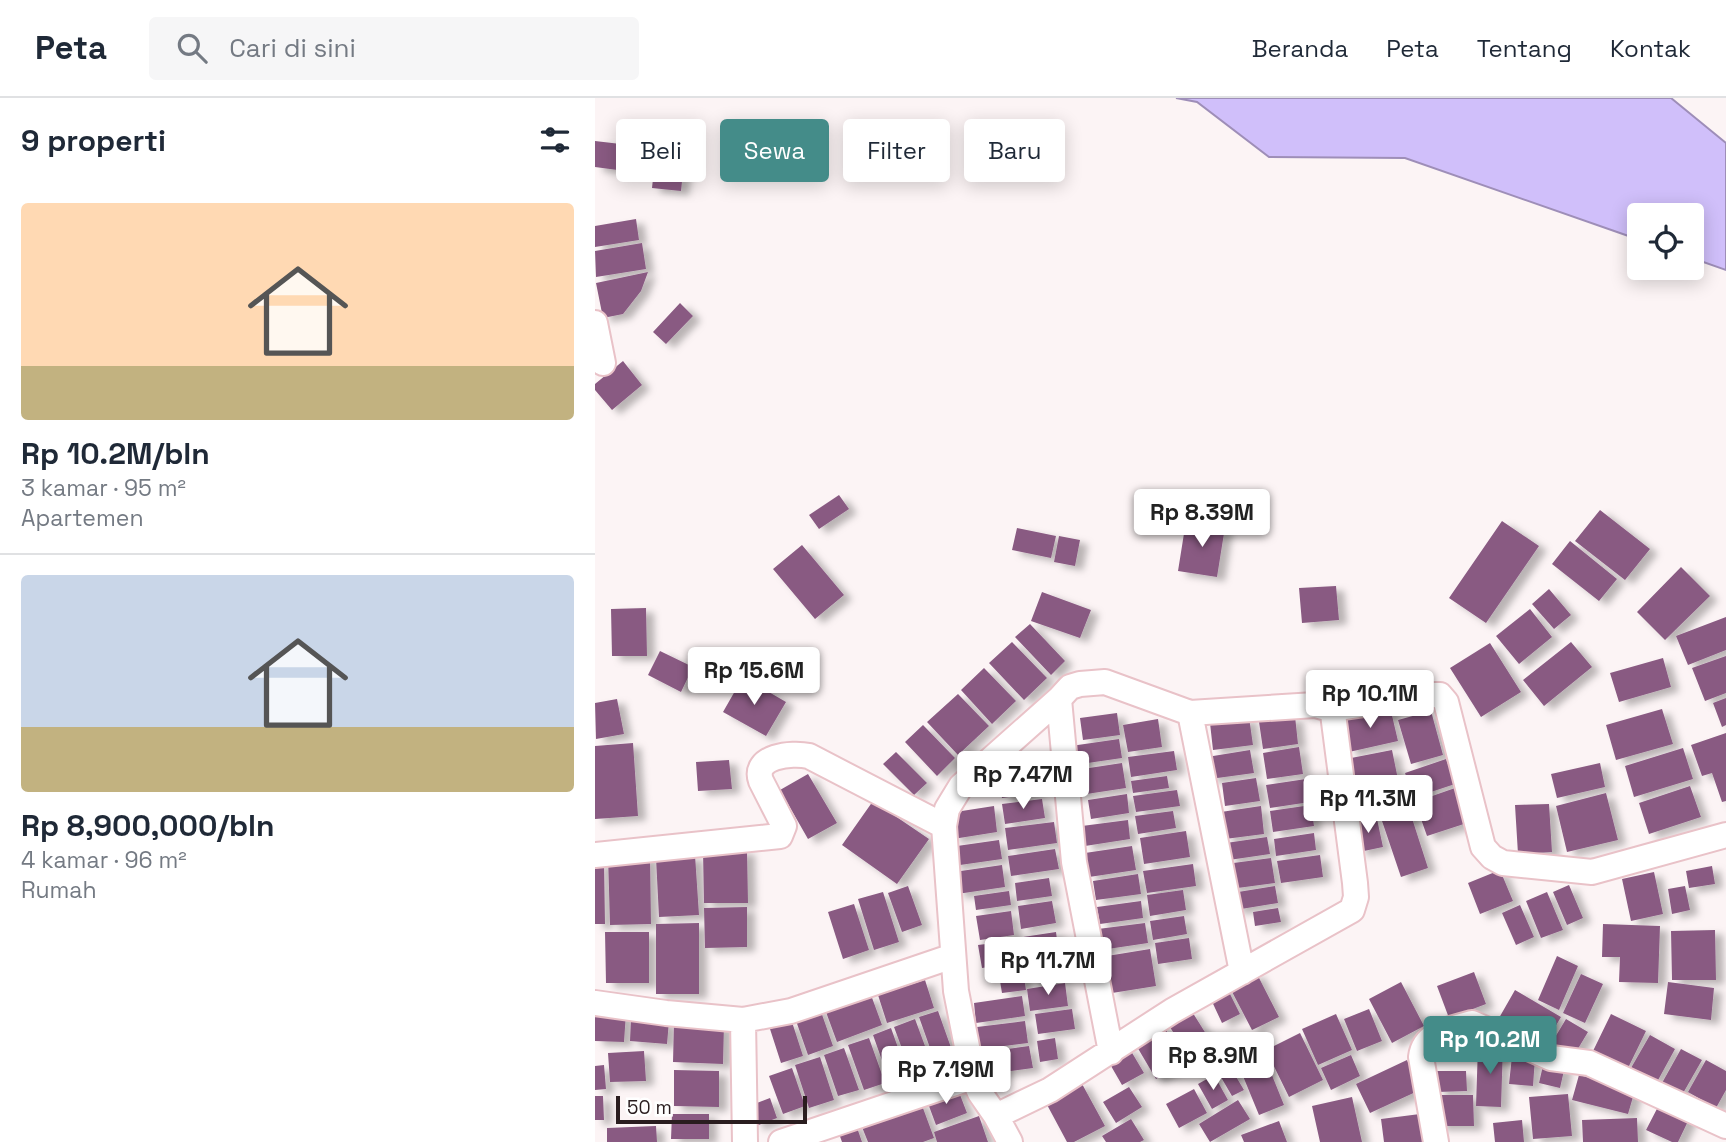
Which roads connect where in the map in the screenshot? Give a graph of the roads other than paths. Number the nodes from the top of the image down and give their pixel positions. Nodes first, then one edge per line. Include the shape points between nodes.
1 (595, 323) edge
2 (603, 363) dead end
3 (1059, 699) junction
4 (1330, 709) junction
5 (1190, 713) junction
6 (944, 826) junction
7 (1726, 835) edge
8 (595, 855) edge
9 (953, 956) junction
10 (1242, 972) junction
11 (595, 1003) edge
12 (743, 1020) junction
13 (1111, 1052) junction
14 (973, 1077) junction
15 (996, 1116) junction
16 (1726, 1126) edge
17 (745, 1142) edge
18 (781, 1142) edge
19 (1010, 1142) edge
20 (1436, 1142) edge

1 - 2 street
3 - 5 street via 1070,687 1105,682
3 - 6 street via 961,786 947,809
3 - 13 street via 1073,862
4 - 5 street via 1315,705
4 - 7 street via 1440,695 1446,702 1483,848 1503,863 1592,872
4 - 10 street via 1355,883 1352,909
5 - 10 street
6 - 8 street via 797,753 760,767 761,781 784,826 780,836
6 - 9 street
9 - 12 street via 791,1011
9 - 14 street
10 - 13 street via 1172,1010
11 - 12 street
12 - 17 street
13 - 15 street via 1050,1090
14 - 15 street
14 - 18 street
15 - 19 street
16 - 20 street via 1589,1063 1552,1058 1472,1023 1434,1035 1422,1048

